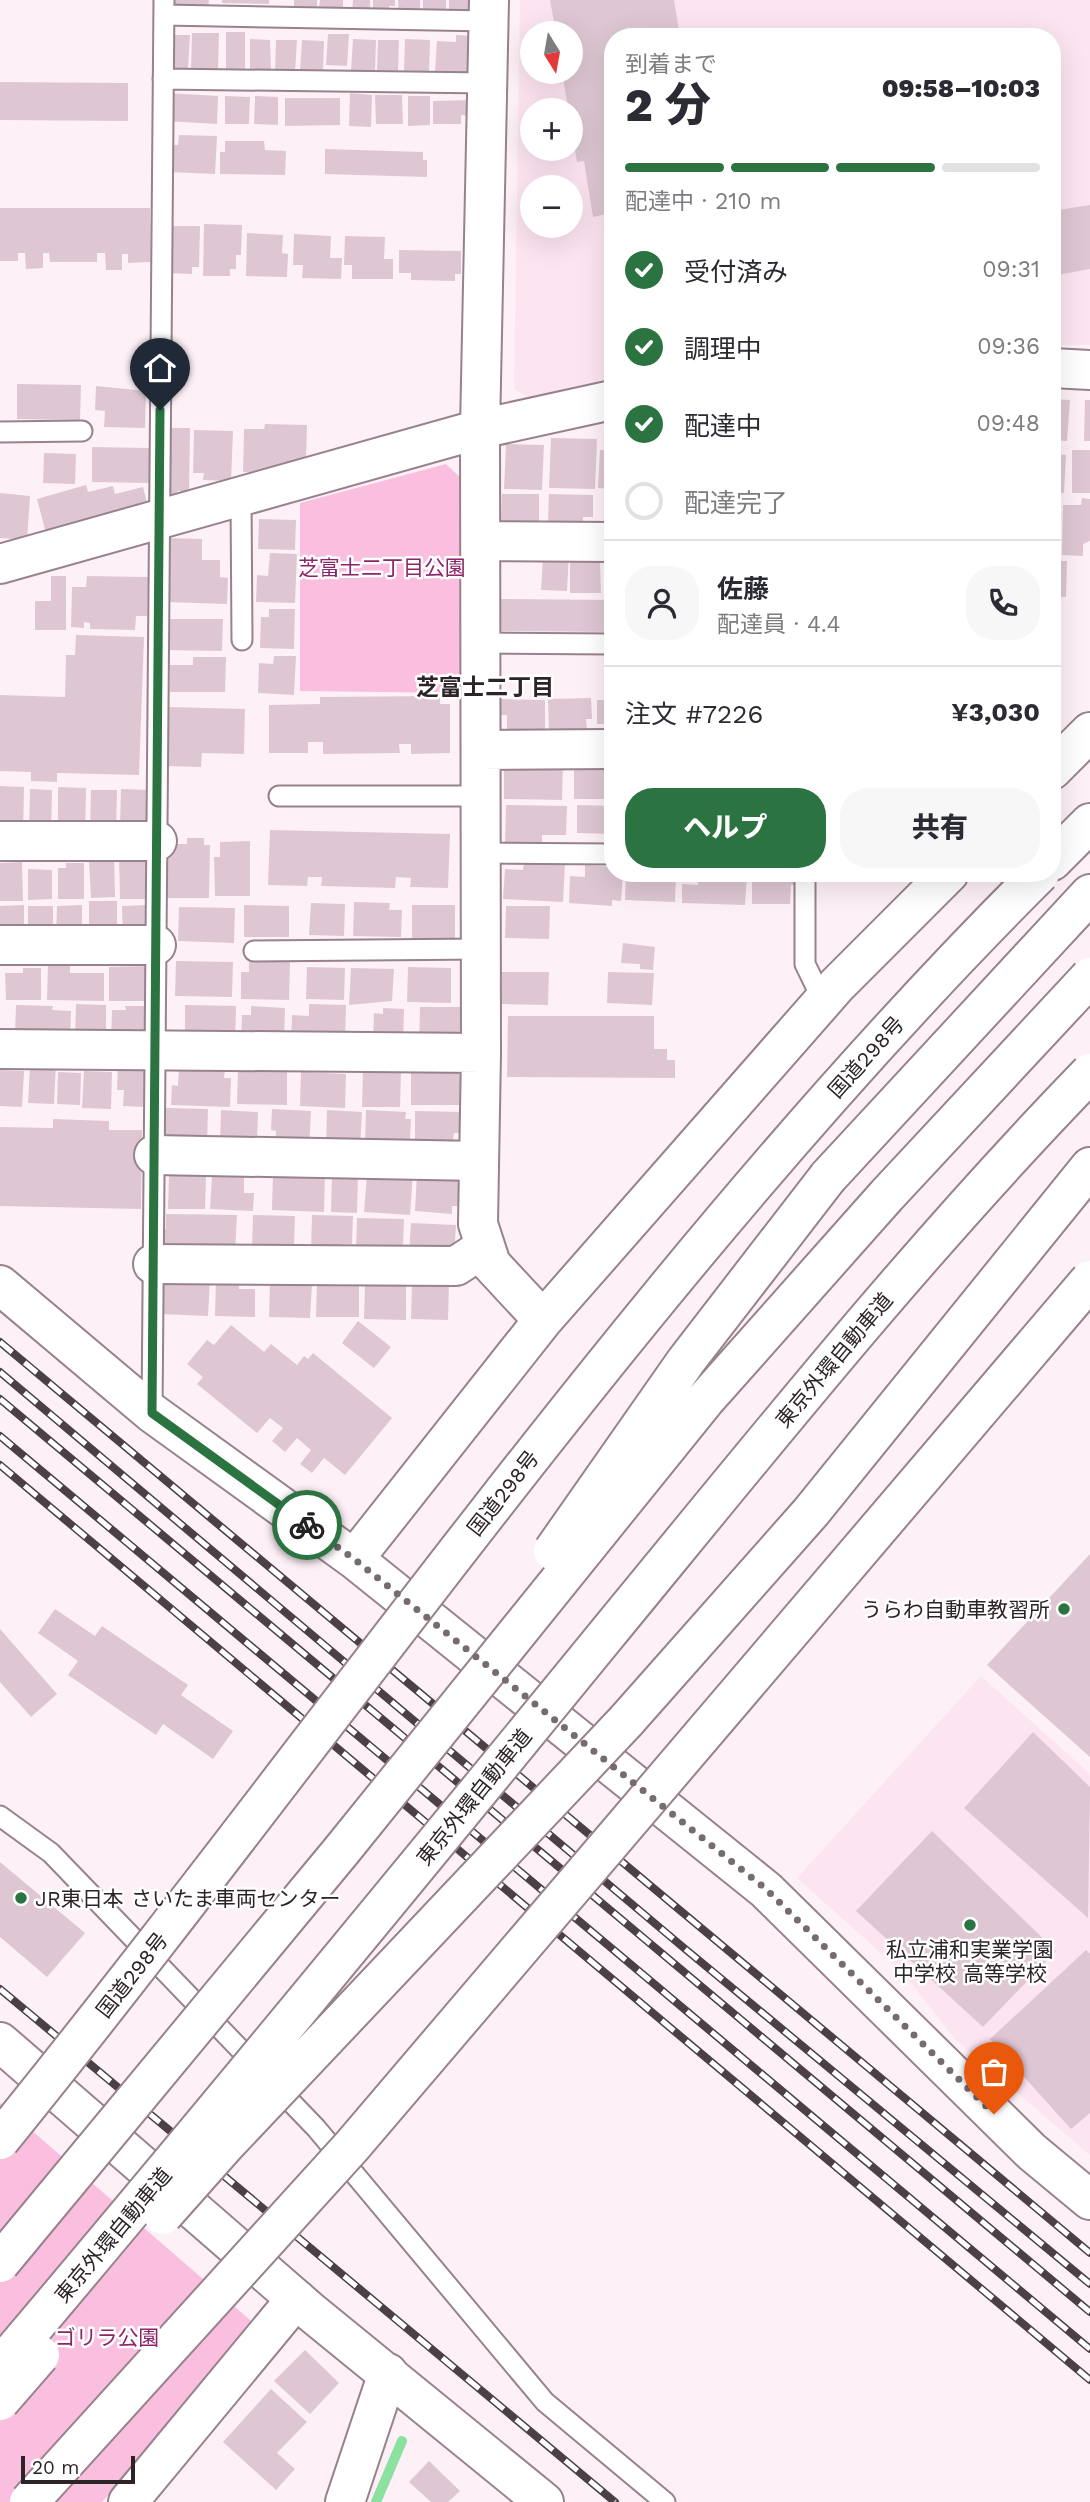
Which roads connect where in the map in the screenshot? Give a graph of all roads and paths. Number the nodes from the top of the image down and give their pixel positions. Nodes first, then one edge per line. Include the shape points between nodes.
1 (164, 7) edge
2 (489, 10) edge
3 (163, 79) junction
4 (487, 83) junction
5 (1061, 368) edge
6 (1090, 370) edge
7 (604, 402) edge
8 (480, 429) junction
9 (82, 431) dead end
10 (0, 432) edge
11 (241, 497) junction
12 (159, 520) junction
13 (481, 541) junction
14 (604, 542) edge
15 (0, 564) edge
16 (242, 640) dead end
17 (481, 643) junction
18 (604, 644) edge
19 (1090, 732) edge
20 (604, 749) edge
21 (481, 750) junction
22 (1061, 761) edge
23 (279, 796) dead end
24 (481, 796) junction
25 (1090, 823) edge
26 (0, 841) edge
27 (157, 841) junction
28 (1061, 852) edge
29 (481, 853) junction
30 (604, 854) edge
31 (805, 882) edge
32 (940, 882) edge
33 (1031, 882) edge
34 (1090, 894) edge
35 (0, 945) edge
36 (156, 945) junction
37 (481, 949) junction
38 (254, 951) dead end
39 (1090, 977) edge
40 (822, 1001) junction
41 (0, 1049) edge
42 (155, 1050) junction
43 (481, 1053) junction
44 (1090, 1073) edge
45 (154, 1155) junction
46 (479, 1161) junction
47 (1090, 1167) edge
48 (485, 1247) junction
49 (153, 1264) junction
50 (1090, 1280) edge
51 (0, 1285) edge
52 (543, 1320) junction
53 (152, 1413) junction
54 (354, 1559) junction
55 (0, 1816) edge
56 (342, 1850) junction
57 (0, 2043) edge
58 (0, 2140) edge
59 (1090, 2200) edge
60 (0, 2263) edge
61 (296, 2299) junction
62 (0, 2367) edge
63 (388, 2372) junction
64 (0, 2401) edge
65 (533, 2498) edge
66 (29, 2502) edge
67 (128, 2502) edge
68 (345, 2502) edge
69 (665, 2502) edge

1 - 2 lane
1 - 3 lane
2 - 4 main road
3 - 4 lane
3 - 12 lane
4 - 8 main road
5 - 6 main road
7 - 8 main road
8 - 11 main road
8 - 13 main road
9 - 10 lane
11 - 12 main road
11 - 16 lane
12 - 15 main road
12 - 27 lane
13 - 14 main road
13 - 17 main road
17 - 18 lane
17 - 21 main road
19 - 22 main road
20 - 21 main road
21 - 24 main road
23 - 24 lane
24 - 29 main road
25 - 28 main road
26 - 27 main road
27 - 36 lane
29 - 30 lane
29 - 37 main road
31 - 40 lane via 805,964
32 - 40 main road
33 - 58 main road, 国道298号, bridge via 964,950 757,1181 530,1458
34 - 56 main road, bridge via 828,1177 686,1361
35 - 36 main road
36 - 42 lane
37 - 38 lane
37 - 43 main road
39 - 56 main road, bridge via 705,1400
40 - 52 main road
41 - 42 main road
42 - 43 main road
42 - 45 lane
43 - 46 main road
44 - 62 main road, 東京外環自動車道, bridge via 939,1237 759,1450 208,2122
45 - 46 main road
45 - 49 lane
46 - 48 main road via 478,1224
47 - 64 main road, bridge via 793,1533 626,1721 226,2144
48 - 49 main road via 456,1266
48 - 52 main road via 491,1264
49 - 53 lane
50 - 66 main road, bridge via 352,2146
51 - 53 main road
52 - 54 main road
53 - 54 main road
54 - 59 main road via 766,1889 1032,2152
55 - 69 lane via 51,1853 316,2128 545,2402
56 - 60 main road, bridge
57 - 61 main road
61 - 63 main road
61 - 67 main road
63 - 65 main road
63 - 68 main road

